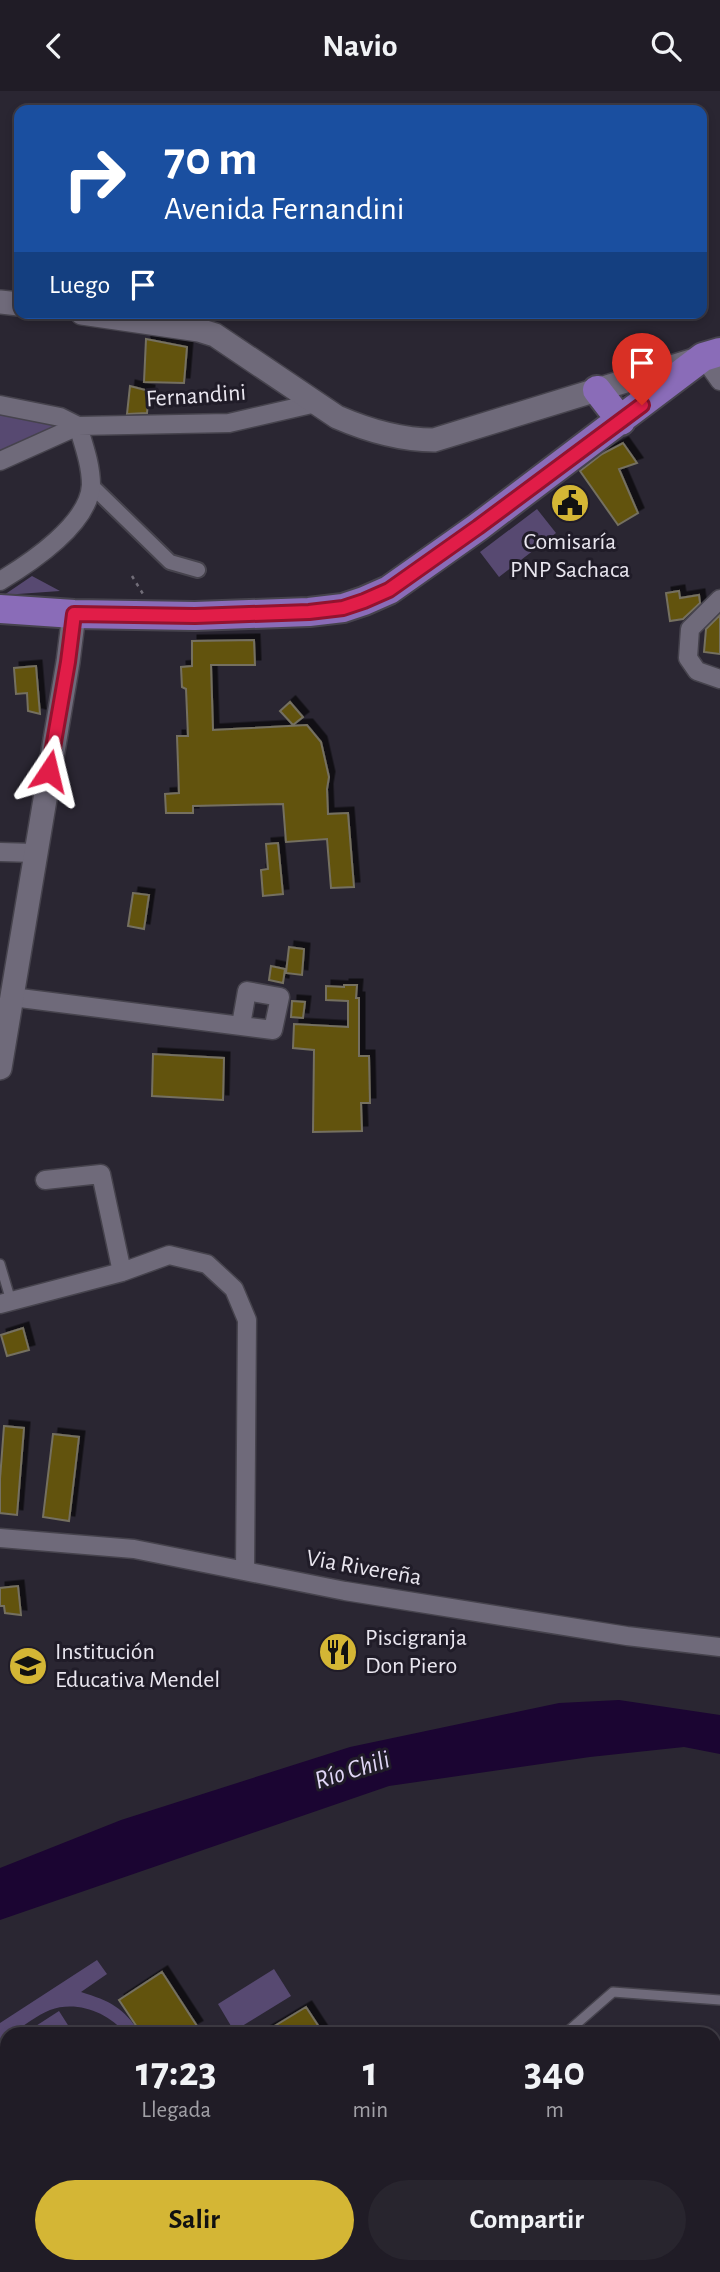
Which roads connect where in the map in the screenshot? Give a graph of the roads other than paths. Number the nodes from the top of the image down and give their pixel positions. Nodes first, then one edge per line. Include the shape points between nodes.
1 (124, 319) edge
2 (716, 367) edge
3 (597, 390) junction
4 (316, 404) junction
5 (0, 405) edge
6 (621, 421) junction
7 (78, 426) junction
8 (0, 461) edge
9 (91, 485) junction
10 (198, 570) dead end
11 (0, 582) edge
12 (720, 599) edge
13 (0, 609) edge
14 (74, 614) junction
15 (720, 679) edge
16 (0, 852) edge
17 (35, 853) junction
18 (9, 987) edge
19 (241, 1025) dead end
20 (0, 1068) edge
21 (46, 1180) dead end
22 (0, 1264) edge
23 (122, 1272) junction
24 (6, 1303) edge
25 (0, 1538) edge
26 (246, 1571) junction
27 (720, 1647) edge
28 (720, 2000) edge
29 (573, 2027) edge

1 - 4 street via 215,335
2 - 3 street
2 - 6 main road
3 - 4 street via 434,440 415,440 356,425
3 - 6 main road
4 - 7 street, Fernandini via 229,423
5 - 7 street via 60,417
6 - 14 main road via 389,590 364,601 309,612
7 - 8 street
7 - 9 street
9 - 10 street via 170,562
9 - 11 street via 89,498 62,536
12 - 15 street via 690,629 688,658 697,671
13 - 14 main road
14 - 17 street
16 - 17 street
17 - 18 street
18 - 19 street
18 - 20 street
21 - 23 street via 101,1174
22 - 24 lane
23 - 24 street
23 - 26 street via 169,1255 207,1264 234,1289 247,1320
25 - 26 street, Via Rivereña via 134,1549
26 - 27 street, Via Rivereña via 345,1591
28 - 29 lane via 613,1992

